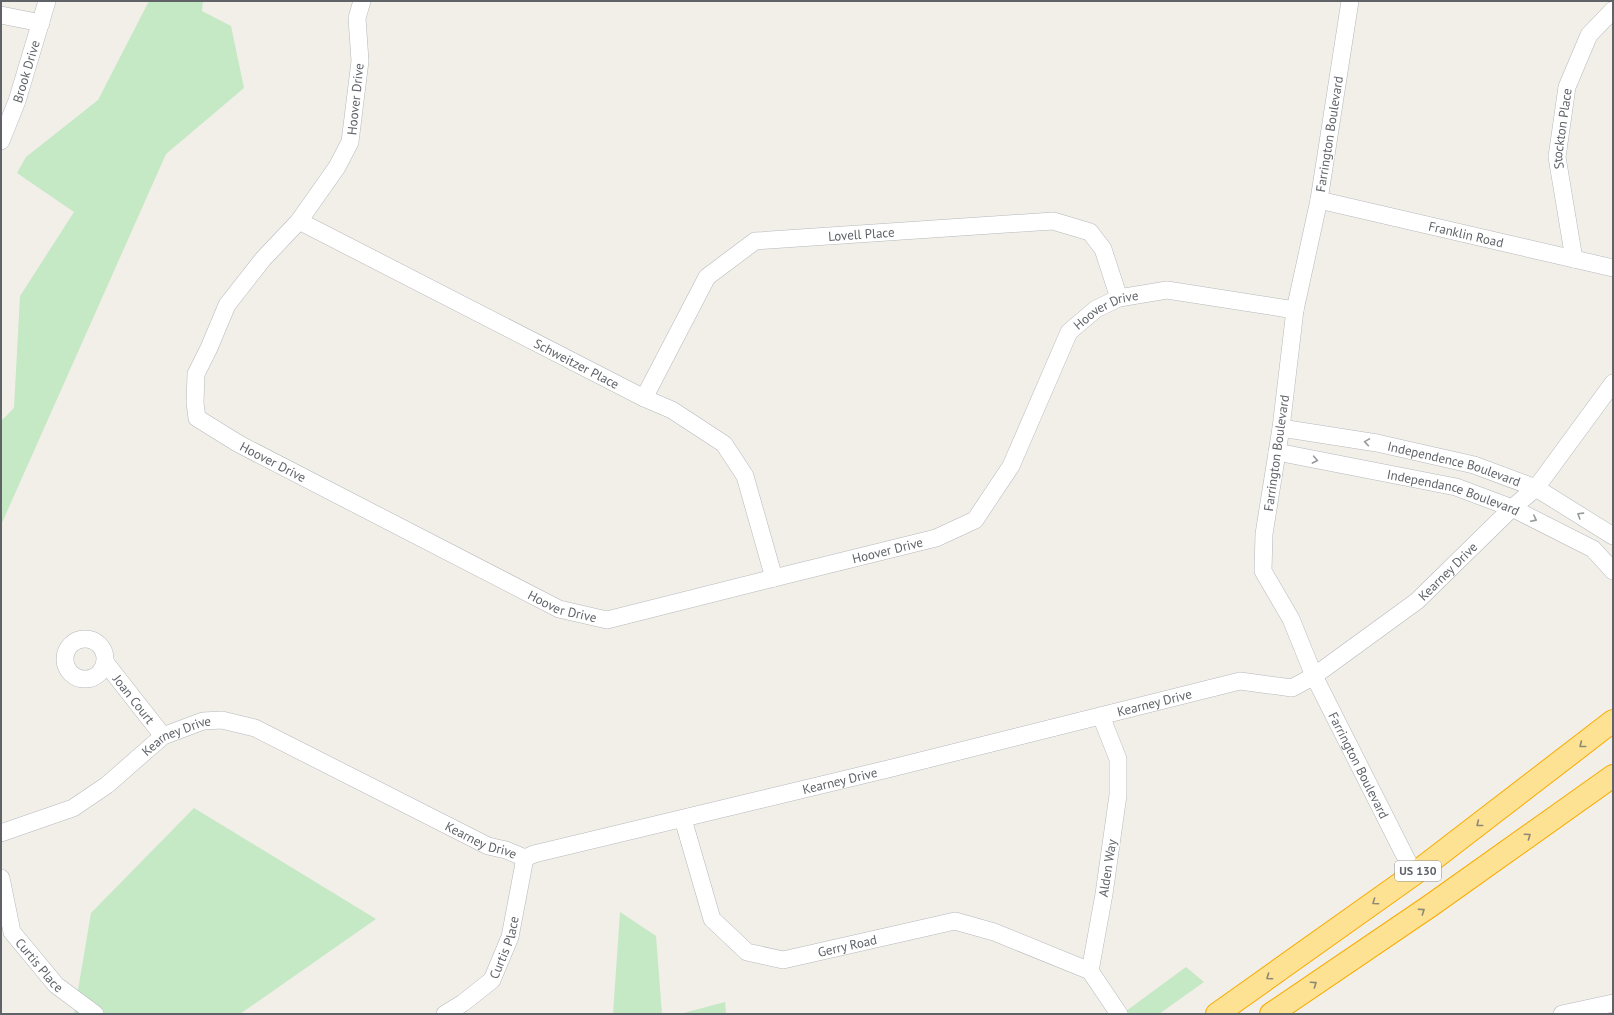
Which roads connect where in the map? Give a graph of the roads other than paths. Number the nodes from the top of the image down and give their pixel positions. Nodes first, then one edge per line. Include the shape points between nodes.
1 (47, 1) edge
2 (362, 1) edge
3 (1350, 1) edge
4 (1613, 10) edge
5 (1, 16) edge
6 (41, 23) junction
7 (1, 141) edge
8 (1319, 200) junction
9 (299, 221) junction
10 (1574, 259) junction
11 (1613, 268) edge
12 (1119, 298) junction
13 (1295, 310) junction
14 (1613, 382) edge
15 (644, 398) junction
16 (1281, 428) junction
17 (1277, 452) junction
18 (1536, 488) junction
19 (1512, 508) junction
20 (1613, 536) edge
21 (1613, 571) edge
22 (774, 578) junction
23 (105, 662) dead end
24 (1314, 676) junction
25 (1101, 716) junction
26 (1613, 721) edge
27 (163, 736) junction
28 (1613, 776) edge
29 (683, 819) junction
30 (1, 833) edge
31 (525, 858) junction
32 (1414, 874) junction
33 (1, 878) edge
34 (1090, 971) junction
35 (1613, 1003) edge
36 (95, 1014) edge
37 (445, 1014) edge
38 (1119, 1014) edge
39 (1217, 1014) edge
40 (1271, 1014) edge
41 (1562, 1014) edge

1 - 6 street, Brook Drive
2 - 9 street, Hoover Drive via 357,18 360,61 350,142 337,167
3 - 8 street, Farrington Boulevard
4 - 10 street, Stockton Place via 1589,35 1567,87 1557,157
5 - 6 street
6 - 7 street, Brook Drive via 17,102
8 - 10 street, Franklin Road
8 - 13 street, Farrington Boulevard
9 - 15 street, Schweitzer Place
9 - 22 street, Hoover Drive via 263,259 227,305 196,374 197,418 246,448 559,609 607,620
10 - 11 street, Franklin Road
12 - 13 street, Hoover Drive via 1167,290
12 - 15 street, Lovell Place via 1103,249 1090,232 1053,221 755,242 707,277
12 - 22 street, Hoover Drive via 1096,309 1069,332 1011,466 975,520 936,538
13 - 16 street, Farrington Boulevard
14 - 18 street, Kearney Drive
15 - 22 street, Schweitzer Place via 672,410 724,444 745,476
16 - 17 street, Farrington Boulevard
18 -> 16 street, Independence Boulevard via 1474,465 1377,443
17 -> 19 street, Independance Boulevard via 1456,487
17 - 24 street, Farrington Boulevard via 1264,534 1262,571 1291,619
18 - 19 street, Kearney Drive
20 -> 18 street, Independence Boulevard
19 -> 21 street, Independance Boulevard via 1593,549
19 - 24 street, Kearney Drive via 1417,601
23 - 27 street, Joan Court
24 - 25 street, Kearney Drive via 1292,688 1240,681
24 - 32 street, Farrington Boulevard
25 - 29 street, Kearney Drive
25 - 34 street, Alden Way via 1118,759 1118,795
26 -> 32 highway, US 130
27 - 30 street, Kearney Drive via 107,785 73,808
27 - 31 street, Kearney Drive via 203,721 222,720 255,728 488,846
40 -> 28 highway, US 130 via 1430,906
29 - 31 street, Kearney Drive
29 - 34 street, Gerry Road via 712,919 746,952 783,960 955,921 994,932
31 - 37 street, Curtis Place via 510,937 492,980
32 -> 39 highway, US 130
33 - 36 street, Curtis Place via 12,932 56,985
34 - 38 street
35 - 41 street

